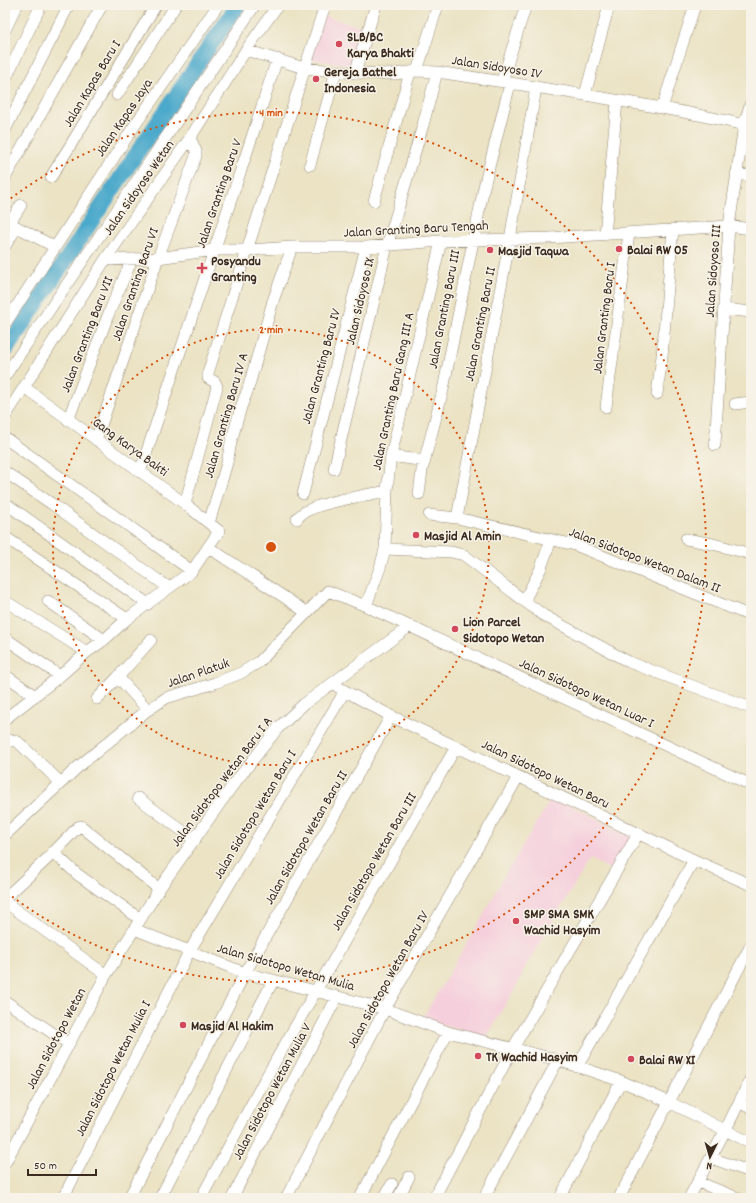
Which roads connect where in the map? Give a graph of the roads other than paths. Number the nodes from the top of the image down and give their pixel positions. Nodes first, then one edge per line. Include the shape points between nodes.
1 (17, 5) edge
2 (41, 5) edge
3 (69, 5) edge
4 (102, 5) edge
5 (156, 5) edge
6 (176, 5) edge
7 (218, 5) edge
8 (255, 5) edge
9 (278, 5) edge
10 (326, 5) edge
11 (376, 5) edge
12 (438, 5) edge
13 (526, 5) edge
14 (609, 5) edge
15 (695, 5) edge
16 (5, 30) edge
17 (246, 50) junction
18 (277, 59) junction
19 (304, 68) junction
20 (336, 71) junction
21 (413, 71) junction
22 (437, 72) junction
23 (355, 73) junction
24 (5, 80) edge
25 (506, 83) junction
26 (536, 88) junction
27 (117, 95) dead end
28 (585, 95) junction
29 (616, 101) junction
30 (751, 102) edge
31 (662, 108) junction
32 (747, 125) edge
33 (5, 130) edge
34 (190, 138) junction
35 (310, 165) dead end
36 (736, 174) junction
37 (751, 176) edge
38 (51, 177) dead end
39 (5, 178) edge
40 (374, 201) dead end
41 (21, 205) dead end
42 (10, 226) edge
43 (730, 226) junction
44 (673, 229) junction
45 (751, 229) edge
46 (629, 233) junction
47 (605, 235) junction
48 (473, 239) junction
49 (510, 239) junction
50 (441, 241) junction
51 (5, 246) edge
52 (387, 246) junction
53 (55, 247) junction
54 (292, 247) junction
55 (366, 247) junction
56 (214, 250) junction
57 (248, 250) junction
58 (158, 258) junction
59 (132, 259) junction
60 (105, 260) junction
61 (724, 309) junction
62 (751, 312) edge
63 (5, 324) edge
64 (5, 376) edge
65 (24, 387) junction
66 (658, 394) dead end
67 (751, 402) edge
68 (735, 404) dead end
69 (606, 407) dead end
70 (5, 417) edge
71 (68, 420) junction
72 (5, 438) edge
73 (96, 440) junction
74 (715, 444) dead end
75 (391, 456) junction
76 (424, 461) junction
77 (334, 469) dead end
78 (5, 472) edge
79 (140, 472) junction
80 (388, 491) junction
81 (303, 494) dead end
82 (419, 494) dead end
83 (5, 504) edge
84 (185, 504) junction
85 (429, 515) dead end
86 (457, 518) junction
87 (297, 519) dead end
88 (208, 523) junction
89 (5, 537) edge
90 (686, 539) dead end
91 (551, 540) junction
92 (208, 547) junction
93 (385, 549) junction
94 (751, 554) edge
95 (192, 571) junction
96 (169, 588) junction
97 (5, 600) edge
98 (524, 600) junction
99 (48, 601) dead end
100 (148, 604) junction
101 (366, 606) junction
102 (307, 613) junction
103 (751, 616) edge
104 (127, 619) junction
105 (410, 626) junction
106 (5, 638) edge
107 (104, 640) junction
108 (151, 640) dead end
109 (87, 652) junction
110 (5, 675) edge
111 (60, 676) junction
112 (118, 677) junction
113 (331, 683) junction
114 (345, 691) junction
115 (35, 696) junction
116 (97, 699) dead end
117 (751, 708) edge
118 (148, 710) junction
119 (6, 715) edge
120 (391, 716) junction
121 (5, 743) edge
122 (456, 747) junction
123 (518, 777) junction
124 (61, 783) junction
125 (751, 785) edge
126 (138, 798) dead end
127 (638, 834) junction
128 (5, 835) edge
129 (195, 840) junction
130 (53, 852) junction
131 (694, 860) junction
132 (751, 885) edge
133 (159, 890) junction
134 (5, 898) edge
135 (5, 902) edge
136 (140, 919) junction
137 (134, 929) junction
138 (751, 945) edge
139 (189, 952) junction
140 (245, 972) junction
141 (106, 975) junction
142 (274, 981) junction
143 (317, 991) junction
144 (337, 997) junction
145 (5, 1002) edge
146 (386, 1010) junction
147 (448, 1032) junction
148 (69, 1044) junction
149 (513, 1048) junction
150 (558, 1060) junction
151 (577, 1067) junction
152 (751, 1078) edge
153 (621, 1081) junction
154 (669, 1102) junction
155 (739, 1103) junction
156 (751, 1108) edge
157 (726, 1131) junction
158 (751, 1142) edge
159 (711, 1158) junction
160 (6, 1160) edge
161 (751, 1172) edge
162 (409, 1177) dead end
163 (698, 1182) junction
164 (392, 1184) dead end
165 (63, 1198) edge
166 (129, 1198) edge
167 (160, 1198) edge
168 (200, 1198) edge
169 (232, 1198) edge
170 (286, 1198) edge
171 (360, 1198) edge
172 (384, 1198) edge
173 (398, 1198) edge
174 (434, 1198) edge
175 (484, 1198) edge
176 (560, 1198) edge
177 (619, 1198) edge
178 (689, 1198) edge
179 (738, 1198) edge

1 - 16 street
2 - 24 street
3 - 33 street
4 - 39 street
5 - 38 street, Jalan Kapas Baru I
6 - 27 street
7 - 53 street, Jalan Kapas Jaya
8 - 64 street
9 - 17 street, Jalan Sidoyoso Wetan
10 - 19 street
11 - 23 street
12 - 21 street
13 - 25 street, Jalan Granting Baru III
14 - 28 street
15 - 31 street
17 - 18 street, Jalan Sidoyoso IV
17 - 34 street, Jalan Sidoyoso Wetan
18 - 19 street, Jalan Sidoyoso IV
18 - 56 street, Jalan Granting Baru V
19 - 20 street, Jalan Sidoyoso IV
19 - 57 street
20 - 23 street, Jalan Sidoyoso IV
20 - 35 street
21 - 22 street, Jalan Sidoyoso IV
21 - 23 street, Jalan Sidoyoso IV via 394,74
21 - 40 street
22 - 25 street, Jalan Sidoyoso IV
22 - 52 street, Jalan Sidoyoso IX
25 - 26 street, Jalan Sidoyoso IV
25 - 48 street, Jalan Granting Baru III
26 - 28 street, Jalan Sidoyoso IV
26 - 49 street, Jalan Granting Baru II
28 - 29 street, Jalan Sidoyoso IV
29 - 31 street, Jalan Sidoyoso IV
29 - 47 street
30 - 32 street, Jalan Sidoyoso III
31 - 32 street, Jalan Sidoyoso IV
32 - 36 street, Jalan Sidoyoso III
34 - 58 street, Jalan Granting Baru VI via 196,156
34 - 60 street, Jalan Sidoyoso Wetan
36 - 37 street
36 - 43 street, Jalan Sidoyoso III
41 - 42 street
42 - 51 street
42 - 53 street
43 - 44 street, Jalan Granting Baru Tengah
43 - 45 street, Jalan Granting Baru Tengah
43 - 61 street, Jalan Sidoyoso III
44 - 46 street, Jalan Granting Baru Tengah
44 - 66 street
46 - 47 street, Jalan Granting Baru Tengah
46 - 69 street, Jalan Granting Baru I
47 - 49 street, Jalan Granting Baru Tengah
48 - 49 street, Jalan Granting Baru Tengah
48 - 50 street, Jalan Granting Baru Tengah
48 - 76 street, Jalan Granting Baru III via 442,390
49 - 86 street, Jalan Granting Baru II
50 - 52 street, Jalan Granting Baru Tengah
50 - 75 street, Jalan Granting Baru Gang III A
52 - 55 street, Jalan Granting Baru Tengah
52 - 77 street, Jalan Sidoyoso IX
53 - 63 street, Jalan Kapas Jaya
54 - 55 street, Jalan Granting Baru Tengah
54 - 57 street, Jalan Granting Baru Tengah
54 - 88 street, Jalan Granting Baru IV A via 273,301
55 - 81 street, Jalan Granting Baru IV
56 - 57 street, Jalan Granting Baru Tengah
56 - 58 street, Jalan Granting Baru Tengah
56 - 79 street, Jalan Granting Baru V
57 - 84 street via 208,373 208,378 215,382 217,387
58 - 59 street, Jalan Granting Baru Tengah
58 - 73 street, Jalan Granting Baru VI
59 - 60 street, Jalan Granting Baru Tengah
59 - 71 street, Jalan Granting Baru VII
60 - 65 street, Jalan Sidoyoso Wetan
61 - 62 street
61 - 74 street, Jalan Sidoyoso III
65 - 70 street, Jalan Sidoyoso Wetan
65 - 71 street, Gang Karya Bakti
67 - 68 street
71 - 73 street, Gang Karya Bakti
72 - 95 street
73 - 79 street, Gang Karya Bakti
75 - 76 street
75 - 80 street, Jalan Granting Baru Gang III A
76 - 82 street, Jalan Granting Baru III
78 - 96 street
79 - 84 street, Gang Karya Bakti
80 - 87 street via 324,503 302,513
80 - 93 street, Jalan Granting Baru Gang III A
83 - 100 street
84 - 88 street, Gang Karya Bakti
85 - 86 street, Jalan Sidotopo Wetan Dalam II
86 - 91 street, Jalan Sidotopo Wetan Dalam II
88 - 92 street, Gang Karya Bakti via 219,531
89 - 104 street
90 - 94 street
91 - 98 street via 540,570
91 - 103 street, Jalan Sidotopo Wetan Dalam II via 575,545
92 - 95 street
92 - 102 street
93 - 98 street via 464,555
93 - 101 street, Jalan Granting Baru Gang III A
95 - 96 street
96 - 100 street
97 - 109 street
98 - 117 street via 543,615 629,662
99 - 107 street
100 - 104 street
101 - 102 street, Jalan Platuk via 328,591
101 - 105 street, Jalan Platuk
102 - 118 street, Jalan Platuk via 259,662 241,673 166,698
104 - 107 street
105 - 113 street, Jalan Sidotopo Wetan Baru I A
105 - 125 street, Jalan Sidotopo Wetan Luar I
106 - 111 street
107 - 109 street
108 - 112 street
109 - 111 street
110 - 115 street
111 - 115 street
112 - 116 street
112 - 118 street
113 - 114 street, Jalan Sidotopo Wetan Baru
113 - 129 street, Jalan Sidotopo Wetan Baru I A via 278,728 233,785
114 - 120 street, Jalan Sidotopo Wetan Baru
114 - 139 street, Jalan Sidotopo Wetan Baru I
115 - 119 street
118 - 124 street, Jalan Platuk
120 - 122 street, Jalan Sidotopo Wetan Baru
120 - 140 street, Jalan Sidotopo Wetan Baru II
121 - 124 street via 13,740 18,742
122 - 123 street, Jalan Sidotopo Wetan Baru
122 - 143 street, Jalan Sidotopo Wetan Baru III
123 - 127 street, Jalan Sidotopo Wetan Baru
123 - 146 street, Jalan Sidotopo Wetan Baru IV
124 - 128 street, Jalan Platuk
126 - 129 street
127 - 131 street, Jalan Sidotopo Wetan Baru
127 - 149 street
129 - 133 street, Jalan Sidotopo Wetan Baru I A
130 - 133 street via 81,826
130 - 134 street
130 - 136 street via 77,874
131 - 132 street, Jalan Sidotopo Wetan Baru
131 - 151 street
133 - 136 street, Jalan Sidotopo Wetan Baru I A
135 - 141 street
136 - 137 street, Jalan Sidotopo Wetan Baru I A
137 - 139 street, Jalan Sidotopo Wetan Mulia
137 - 141 street, Jalan Sidotopo Wetan
138 - 154 street
139 - 140 street, Jalan Sidotopo Wetan Mulia
139 - 165 street, Jalan Sidotopo Wetan Mulia I
140 - 142 street, Jalan Sidotopo Wetan Mulia
140 - 166 street, Jalan Sidotopo Wetan Baru II
141 - 148 street, Jalan Sidotopo Wetan
142 - 143 street, Jalan Sidotopo Wetan Mulia
142 - 167 street
143 - 144 street, Jalan Sidotopo Wetan Mulia
143 - 168 street, Jalan Sidotopo Wetan Baru III
144 - 146 street, Jalan Sidotopo Wetan Mulia
144 - 169 street, Jalan Sidotopo Wetan Mulia V
145 - 148 street
146 - 147 street, Jalan Sidotopo Wetan Mulia
146 - 170 street, Jalan Sidotopo Wetan Baru IV
147 - 149 street, Jalan Sidotopo Wetan Mulia
147 - 171 street
148 - 160 street, Jalan Sidotopo Wetan
149 - 150 street, Jalan Sidotopo Wetan Mulia
149 - 174 street
150 - 151 street, Jalan Sidotopo Wetan Mulia
150 - 175 street
151 - 153 street, Jalan Sidotopo Wetan Mulia
152 - 155 street
153 - 154 street, Jalan Sidotopo Wetan Mulia
153 - 176 street
154 - 157 street, Jalan Sidotopo Wetan Mulia
154 - 177 street
155 - 156 street
155 - 157 street
157 - 158 street, Jalan Sidotopo Wetan Mulia
157 - 159 street
159 - 161 street
159 - 163 street
162 - 173 street
163 - 178 street
163 - 179 street
164 - 172 street

